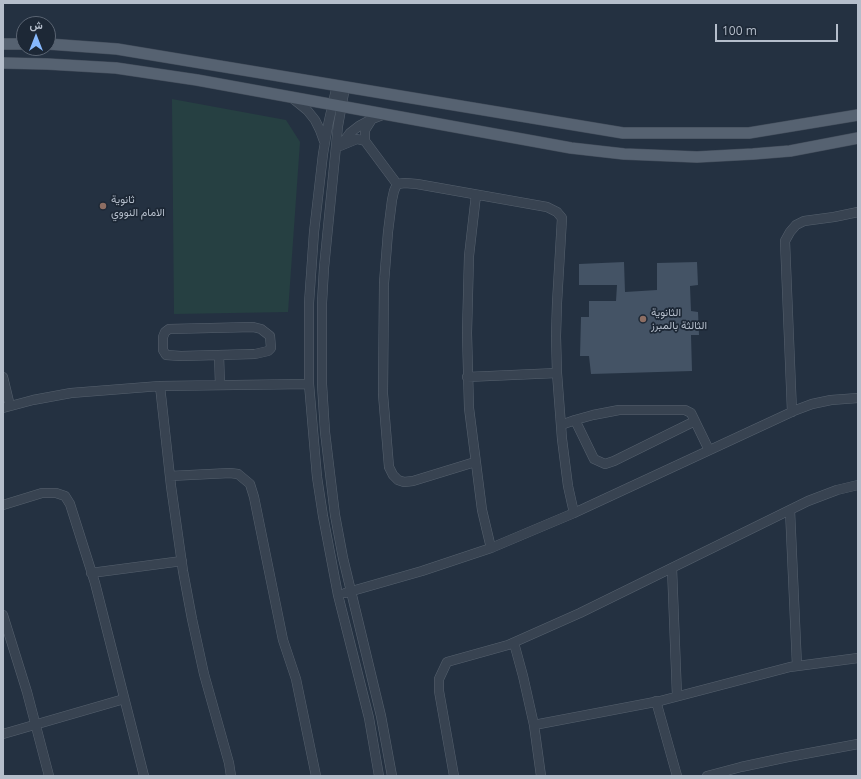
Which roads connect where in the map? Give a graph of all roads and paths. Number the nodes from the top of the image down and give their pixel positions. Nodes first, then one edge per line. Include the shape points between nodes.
1 (3, 44) edge
2 (16, 44) edge
3 (56, 45) edge
4 (3, 63) edge
5 (341, 86) junction
6 (291, 97) junction
7 (337, 106) junction
8 (386, 114) junction
9 (858, 115) edge
10 (372, 119) junction
11 (858, 138) edge
12 (365, 141) junction
13 (325, 144) junction
14 (340, 146) junction
15 (336, 156) junction
16 (397, 184) junction
17 (476, 195) junction
18 (858, 212) edge
19 (219, 356) junction
20 (557, 373) junction
21 (3, 377) edge
22 (467, 377) junction
23 (309, 384) junction
24 (220, 385) junction
25 (160, 386) junction
26 (858, 398) edge
27 (7, 407) edge
28 (792, 412) junction
29 (575, 420) junction
30 (695, 421) junction
31 (561, 425) junction
32 (709, 450) junction
33 (475, 462) junction
34 (170, 476) junction
35 (858, 485) edge
36 (3, 505) edge
37 (790, 510) junction
38 (574, 513) junction
39 (491, 548) junction
40 (182, 561) junction
41 (672, 568) junction
42 (91, 573) junction
43 (350, 592) junction
44 (338, 595) junction
45 (3, 615) edge
46 (514, 643) junction
47 (858, 658) edge
48 (797, 666) junction
49 (677, 696) junction
50 (124, 699) junction
51 (656, 702) junction
52 (36, 723) junction
53 (534, 725) junction
54 (3, 734) edge
55 (858, 744) edge
56 (49, 776) edge
57 (144, 776) edge
58 (231, 776) edge
59 (316, 776) edge
60 (379, 776) edge
61 (392, 776) edge
62 (454, 776) edge
63 (541, 776) edge
64 (677, 776) edge
65 (707, 776) edge

1 - 2 main road
3 - 5 main road via 117,49
4 - 6 main road via 116,68
5 - 7 street
5 - 9 main road via 623,133 749,133
6 - 7 main road
6 - 13 street via 315,120
7 - 8 main road
7 - 13 street
7 - 15 street
8 - 10 street
8 - 11 main road via 571,148 624,154 697,157 753,154 790,151
10 - 12 street via 365,130
10 - 14 street via 350,133
12 - 14 street via 357,139
12 - 16 street
13 - 23 street via 311,268
14 - 15 street
15 - 43 street via 324,268 322,384 325,432 336,515
16 - 17 street via 417,184
16 - 33 street via 392,200 384,283 383,394 389,468 398,480 404,482
17 - 20 street via 547,208 557,212 562,218 557,303
17 - 22 street via 470,256
18 - 28 street via 804,221 796,225 786,241
19 - 19 street via 166,355 163,350 163,337 169,329 253,327 270,336 271,348 263,353
19 - 24 street
20 - 22 street
20 - 31 street
21 - 27 street
22 - 33 street
23 - 24 street
23 - 44 street via 317,477
24 - 25 street
25 - 27 street via 71,393
25 - 34 street
26 - 28 street via 812,404
28 - 32 street
29 - 30 street via 619,410 679,409 691,413
29 - 30 street via 594,459 605,464
29 - 31 street
30 - 32 street
31 - 38 street
32 - 38 street
33 - 39 street
34 - 40 street
34 - 59 street via 238,474 250,484 283,640 296,679
35 - 37 street via 837,490
36 - 42 street via 42,493 65,496 70,504
37 - 41 street
37 - 48 street
38 - 39 street
39 - 43 street via 422,572
40 - 42 street
40 - 58 street via 192,619
41 - 46 street
41 - 49 street
42 - 50 street
43 - 44 street
43 - 61 street via 381,716
44 - 60 street via 369,718
45 - 52 street
46 - 53 street
46 - 62 street via 447,662 443,669 439,679 439,691
47 - 48 street
48 - 49 street
49 - 51 street
50 - 52 street
50 - 57 street
51 - 53 street
51 - 64 street
52 - 54 street
52 - 56 street
53 - 63 street
55 - 65 street

